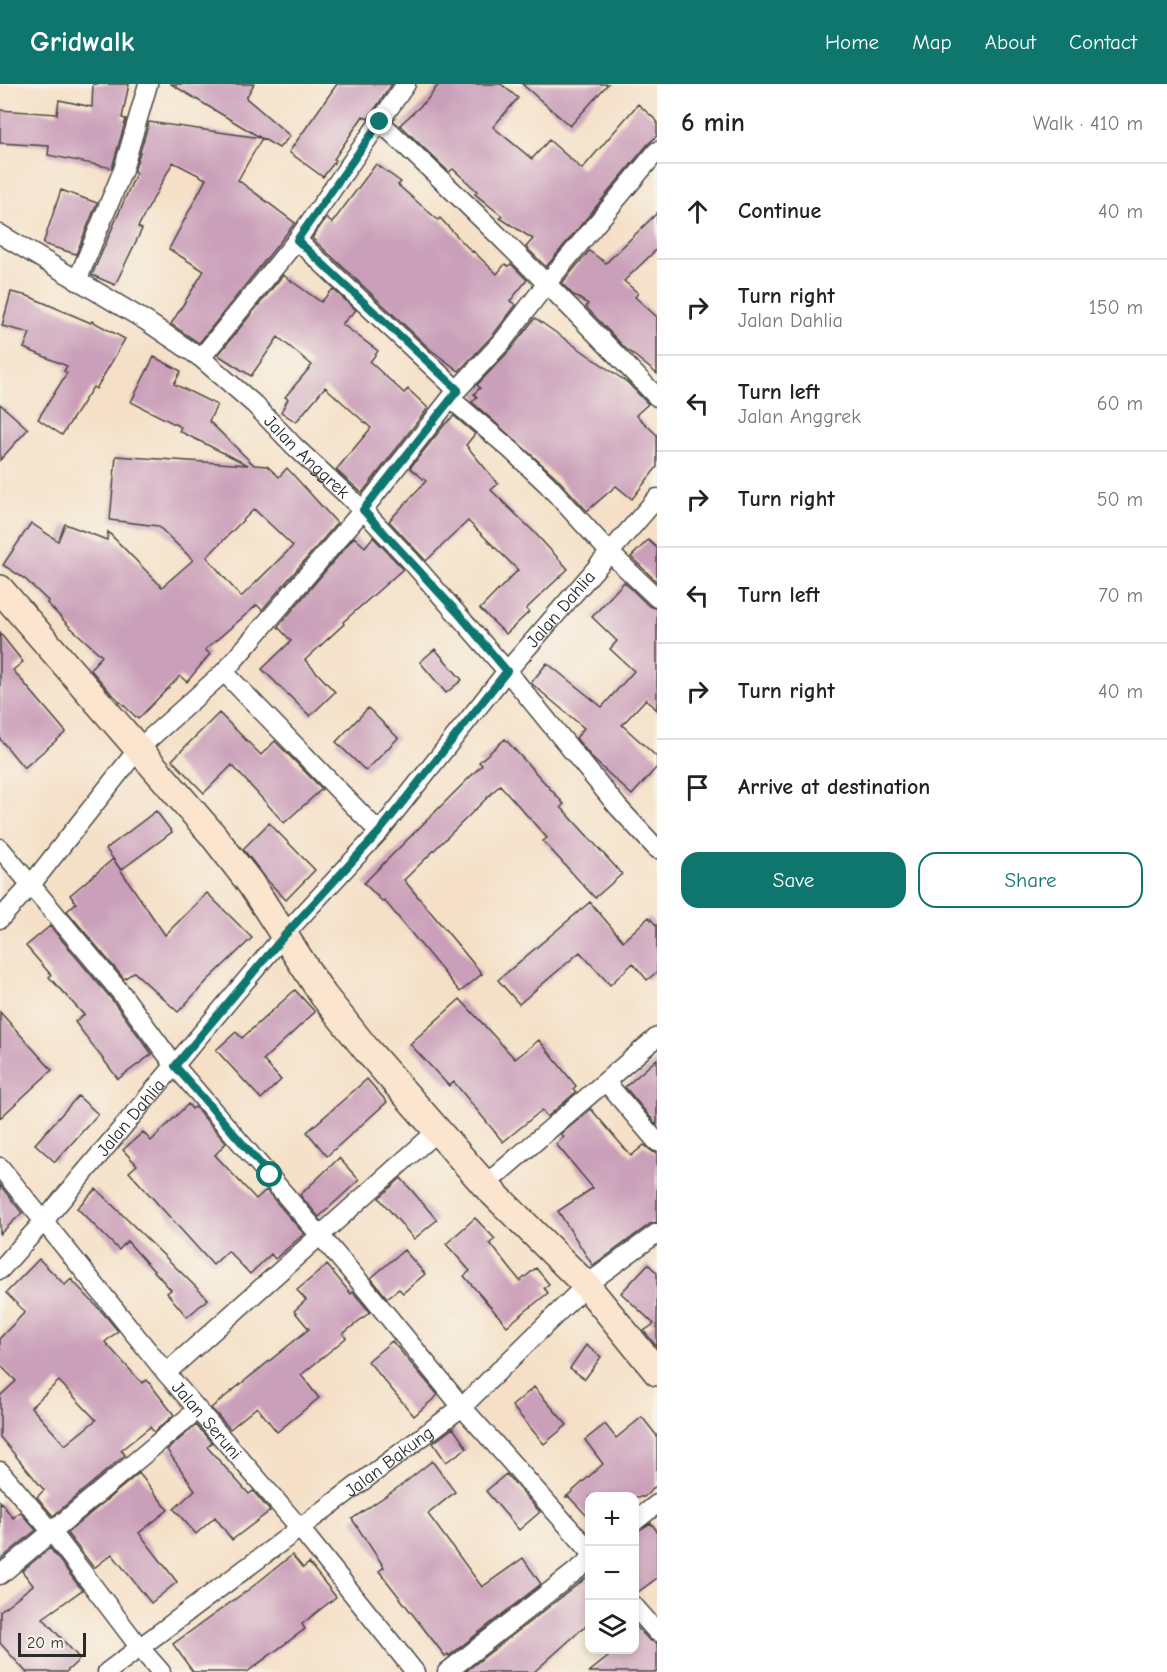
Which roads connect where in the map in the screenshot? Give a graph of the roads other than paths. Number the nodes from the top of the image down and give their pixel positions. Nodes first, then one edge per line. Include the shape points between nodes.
1 (148, 84) edge
2 (406, 84) edge
3 (380, 122) junction
4 (657, 151) edge
5 (0, 234) edge
6 (297, 240) junction
7 (77, 281) junction
8 (547, 283) junction
9 (201, 358) junction
10 (454, 395) junction
11 (657, 397) edge
12 (657, 498) edge
13 (363, 510) junction
14 (610, 553) junction
15 (0, 589) edge
16 (657, 598) edge
17 (507, 671) junction
18 (224, 672) junction
19 (138, 749) junction
20 (379, 832) junction
21 (0, 848) edge
22 (657, 849) edge
23 (30, 886) junction
24 (0, 919) edge
25 (284, 936) junction
26 (657, 1037) edge
27 (175, 1066) junction
28 (606, 1082) junction
29 (437, 1131) junction
30 (657, 1142) edge
31 (0, 1167) edge
32 (485, 1185) junction
33 (44, 1222) junction
34 (657, 1233) edge
35 (319, 1236) junction
36 (0, 1270) edge
37 (586, 1285) junction
38 (657, 1372) edge
39 (166, 1373) junction
40 (462, 1407) junction
41 (197, 1410) junction
42 (0, 1471) edge
43 (657, 1504) edge
44 (639, 1518) edge
45 (299, 1527) junction
46 (52, 1532) junction
47 (586, 1546) edge
48 (585, 1564) edge
49 (0, 1575) edge
50 (639, 1612) edge
51 (657, 1632) edge
52 (140, 1648) junction
53 (107, 1672) edge
54 (161, 1672) edge
55 (415, 1672) edge
56 (447, 1672) edge

1 - 7 street via 123,170
2 - 3 street
3 - 6 street
3 - 8 street
4 - 8 street
5 - 7 street, Jalan Anggrek
6 - 9 street
6 - 10 street
7 - 9 street, Jalan Anggrek
8 - 10 street via 502,342
8 - 11 street
9 - 13 street, Jalan Anggrek
10 - 13 street
10 - 14 street via 540,477
12 - 14 street, Jalan Dahlia
13 - 17 street, Jalan Anggrek
13 - 18 street
14 - 16 street
14 - 17 street, Jalan Dahlia
15 - 19 street
17 - 20 street, Jalan Dahlia
17 - 22 street, Jalan Anggrek
18 - 19 street
18 - 20 street
19 - 23 street
19 - 25 street via 212,834
20 - 25 street, Jalan Dahlia
21 - 23 street
23 - 24 street
23 - 27 street via 122,994
25 - 27 street, Jalan Dahlia
25 - 29 street via 323,995
26 - 28 street
27 - 33 street, Jalan Dahlia
27 - 35 street
28 - 30 street
28 - 32 street
29 - 32 street
29 - 35 street
31 - 33 street, Jalan Seruni
32 - 37 street
33 - 36 street, Jalan Dahlia
33 - 39 street, Jalan Seruni
34 - 37 street, Jalan Bakung
35 - 39 street
35 - 40 street
37 - 38 street
37 - 40 street, Jalan Bakung
39 - 41 street, Jalan Seruni
40 - 45 street, Jalan Bakung
40 - 47 street
41 - 45 street, Jalan Seruni
41 - 46 street
42 - 46 street
43 - 44 street
45 - 52 street, Jalan Bakung
45 - 55 street, Jalan Seruni
46 - 49 street
46 - 52 street
48 - 56 street
50 - 51 street
52 - 53 street, Jalan Bakung
52 - 54 street

